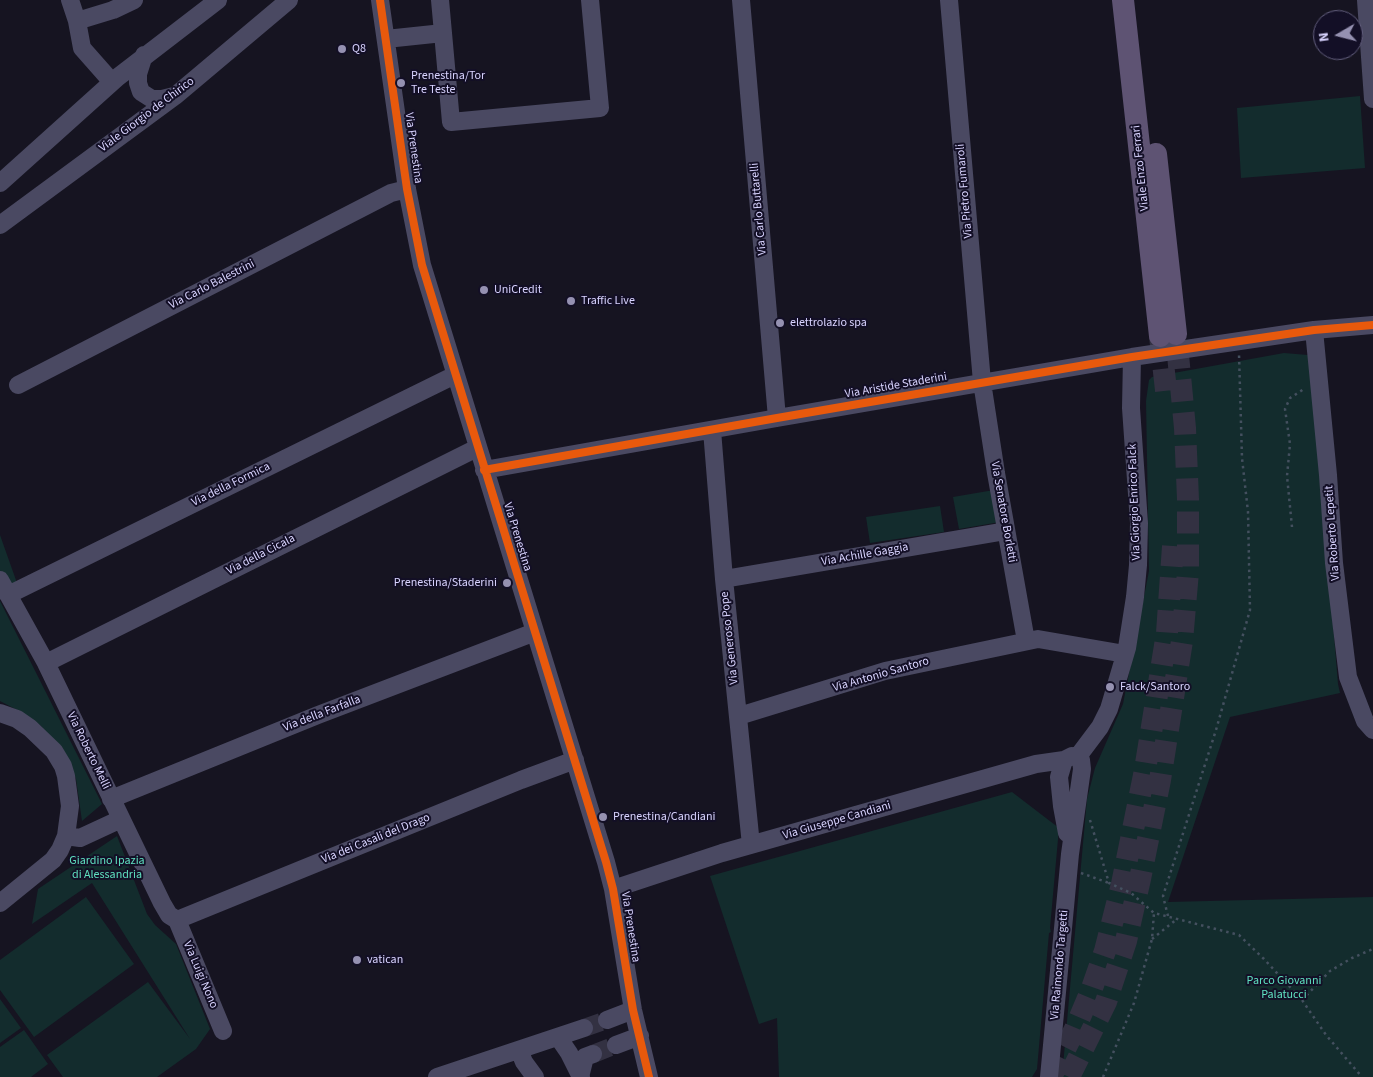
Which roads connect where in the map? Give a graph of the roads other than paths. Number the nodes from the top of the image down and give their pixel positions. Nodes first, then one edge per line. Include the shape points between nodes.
1 (70, 0) edge
2 (134, 0) edge
3 (218, 0) edge
4 (289, 0) edge
5 (380, 0) edge
6 (440, 0) edge
7 (590, 0) edge
8 (741, 0) edge
9 (949, 0) edge
10 (1123, 0) edge
11 (1138, 0) edge
12 (1366, 0) edge
13 (77, 21) junction
14 (443, 33) junction
15 (386, 39) junction
16 (145, 55) junction
17 (112, 82) junction
18 (175, 96) junction
19 (1373, 99) edge
20 (0, 182) edge
21 (406, 189) junction
22 (0, 225) edge
23 (1373, 325) edge
24 (1314, 330) junction
25 (1132, 357) junction
26 (455, 375) junction
27 (982, 382) junction
28 (18, 385) dead end
29 (777, 418) junction
30 (712, 430) junction
31 (477, 448) junction
32 (484, 470) junction
33 (1006, 531) junction
34 (724, 579) junction
35 (4, 587) edge
36 (535, 632) junction
37 (1026, 641) junction
38 (1125, 654) junction
39 (46, 663) junction
40 (0, 713) edge
41 (739, 716) junction
42 (1373, 729) edge
43 (1071, 757) junction
44 (575, 760) junction
45 (111, 799) junction
46 (121, 819) junction
47 (66, 836) junction
48 (751, 845) junction
49 (613, 889) junction
50 (0, 903) edge
51 (177, 920) junction
52 (633, 1010) junction
53 (607, 1020) tunnel mouth
54 (584, 1028) tunnel mouth
55 (223, 1031) dead end
56 (640, 1036) junction
57 (558, 1037) junction
58 (616, 1046) tunnel mouth
59 (519, 1050) junction
60 (593, 1054) tunnel mouth
61 (580, 1076) edge
62 (437, 1077) edge
63 (535, 1077) edge
64 (649, 1077) edge
65 (1049, 1077) edge

1 - 13 street
2 - 13 street
3 - 16 street
4 - 18 street, Viale Giorgio de Chirico
5 - 15 street, Via Prenestina
6 - 14 street
7 - 14 street via 600,108 452,122
8 - 29 street, Via Carlo Buttarelli
9 - 27 street, Via Pietro Fumaroli
10 - 11 main road, Viale Enzo Ferrari via 1168,335
12 - 19 street
13 - 17 street via 82,48
14 - 15 street
15 - 21 street, Via Prenestina
16 - 17 street
16 - 18 street via 138,74 141,92 152,99
17 - 20 street
18 - 22 street, Viale Giorgio de Chirico
21 - 26 street, Via Prenestina via 424,274
21 - 28 street, Via Carlo Balestrini via 391,192
23 - 24 street, Via Aristide Staderini
24 - 25 street, Via Aristide Staderini
24 - 42 street, Via Roberto Lepetit via 1334,562 1348,677 1365,721
25 - 27 street, Via Aristide Staderini
25 - 38 street, Via Giorgio Enrico Falck via 1131,416 1138,553 1135,597
26 - 31 street, Via Prenestina
26 - 35 street, Via della Formica
27 - 29 street, Via Aristide Staderini
27 - 33 street, Via Senatore Borletti
29 - 30 street, Via Aristide Staderini
30 - 32 street, Via Aristide Staderini
30 - 34 street, Via Generoso Pope
31 - 32 street, Via Prenestina
31 - 39 street, Via della Cicala
32 - 36 street, Via Prenestina
33 - 34 street, Via Achille Gaggia
33 - 37 street, Via Senatore Borletti
34 - 41 street, Via Generoso Pope
35 - 39 street, Via Roberto Melli
36 - 44 street, Via Prenestina
36 - 45 street, Via della Farfalla
37 - 38 street, Via Antonio Santoro via 1038,639
37 - 41 street, Via Antonio Santoro via 885,671
38 - 43 street, Via Giorgio Enrico Falck via 1107,715 1096,733
39 - 45 street, Via Roberto Melli
40 - 47 street via 30,728 59,759 70,800
41 - 48 street, Via Generoso Pope
43 - 48 street, Via Giuseppe Candiani via 1036,764
43 - 65 street, Via Raimondo Targetti via 1081,760 1082,769 1069,798 1069,861
44 - 49 street, Via Prenestina
44 - 51 street, Via dei Casali del Drago
45 - 46 street, Via Roberto Melli
46 - 47 street via 80,838
46 - 51 street, Via Roberto Melli via 162,903
47 - 50 street via 53,860
48 - 49 street, Via Giuseppe Candiani
49 - 52 street, Via Prenestina
51 - 55 street, Via Luigi Nono
52 - 53 street
52 - 56 street, Via Prenestina
54 - 57 street
56 - 58 street
56 - 64 street, Via Prenestina
57 - 59 street
57 - 61 street
59 - 62 street
59 - 63 street
60 - 61 street via 585,1057

